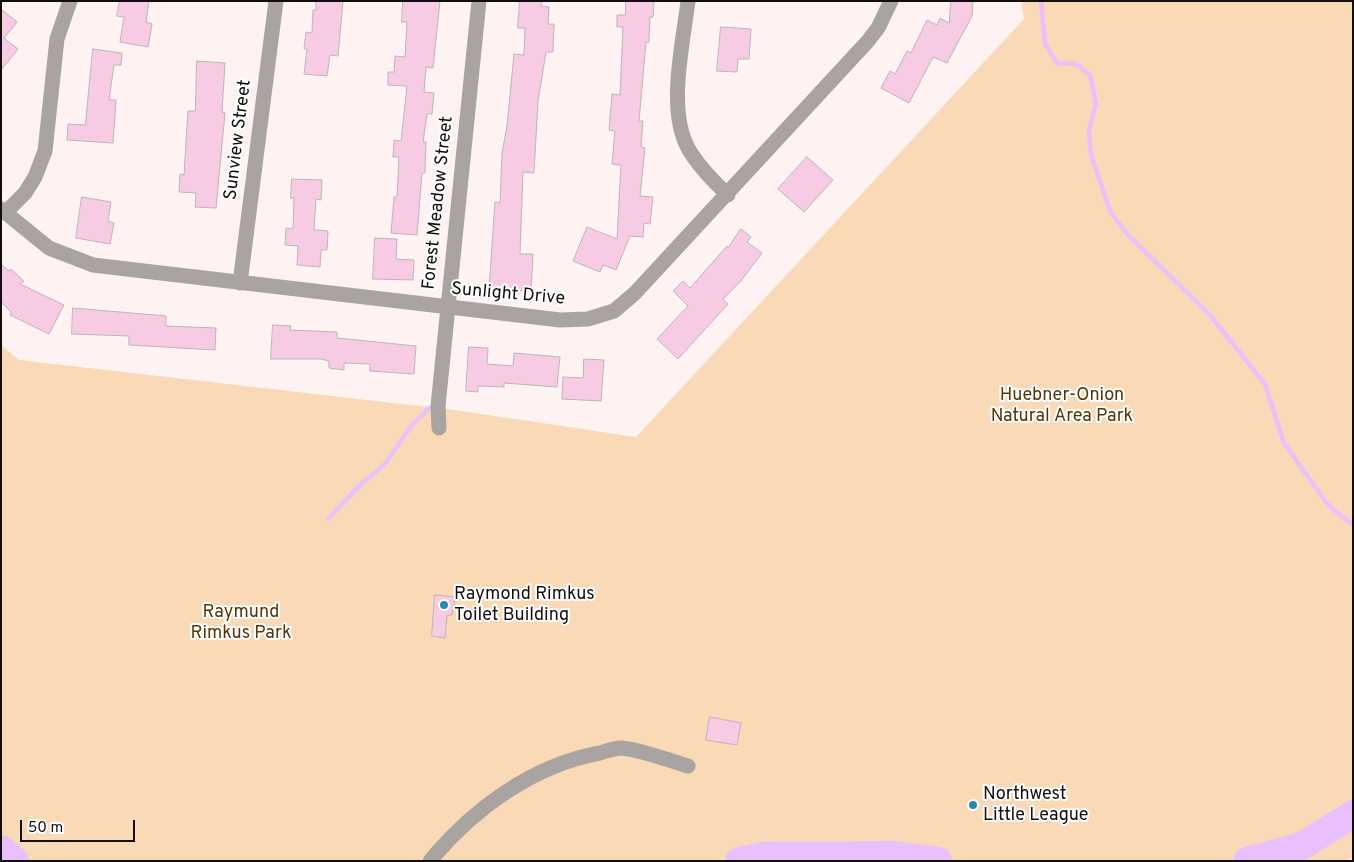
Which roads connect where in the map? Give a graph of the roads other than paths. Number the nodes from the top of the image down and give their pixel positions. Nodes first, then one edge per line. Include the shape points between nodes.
1 (70, 1) edge
2 (276, 1) edge
3 (478, 1) edge
4 (688, 1) edge
5 (890, 1) edge
6 (728, 195) junction
7 (3, 211) edge
8 (240, 284) junction
9 (447, 308) junction
10 (438, 428) dead end
11 (688, 766) dead end
12 (430, 861) edge

1 - 7 street via 57,39 45,151 25,193
2 - 8 street, Sunview Street
3 - 9 street, Forest Meadow Street
4 - 6 street via 678,97 681,128 688,148
5 - 6 street, Sunlight Drive via 868,41
6 - 9 street, Sunlight Drive via 614,311 588,319 560,320
7 - 8 street, Sunlight Drive via 49,248 78,261 108,268
8 - 9 street, Sunlight Drive
9 - 10 street, Forest Meadow Street
11 - 12 street via 622,748 575,757 540,772 482,810 449,838

